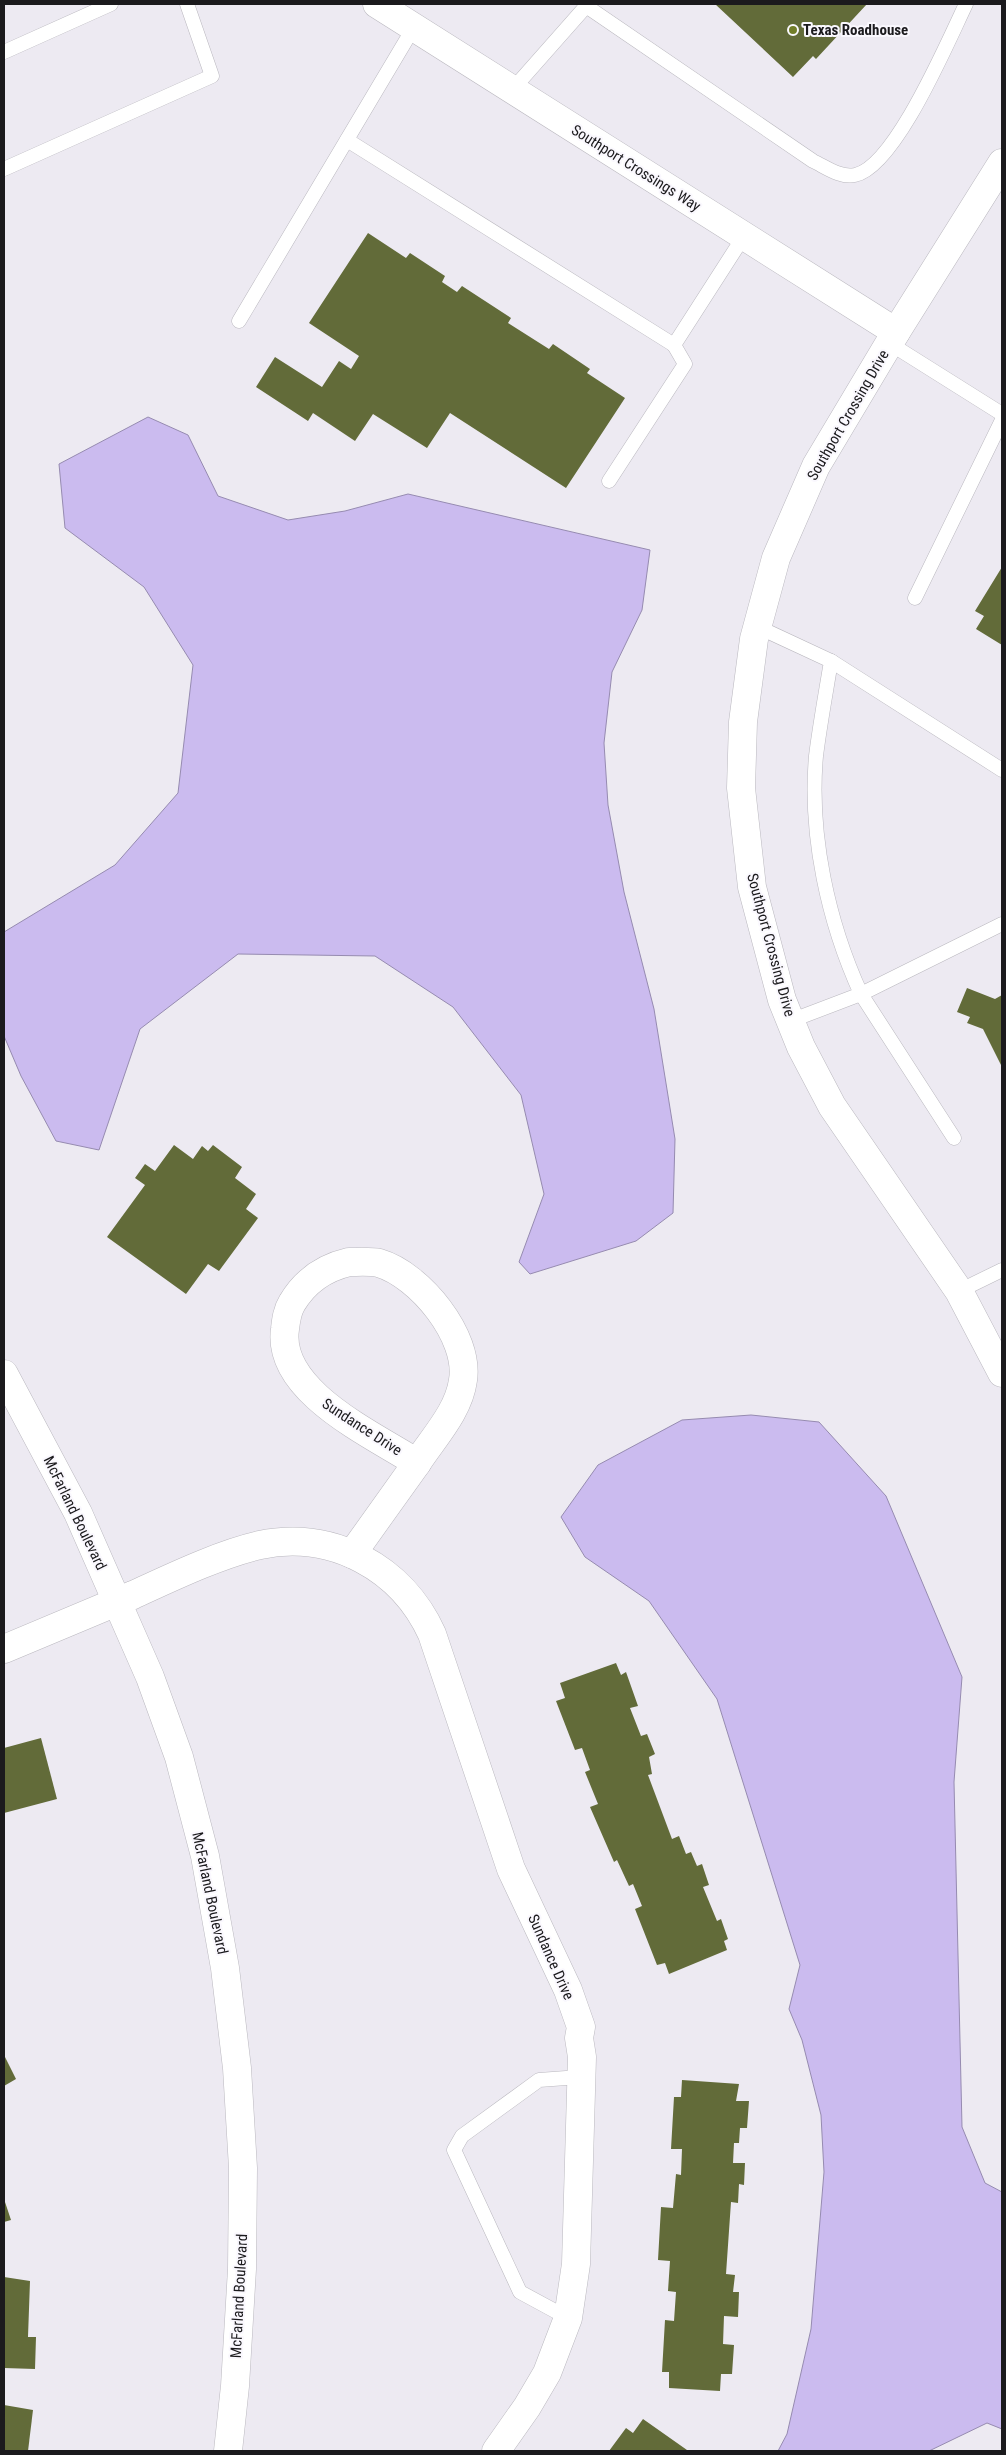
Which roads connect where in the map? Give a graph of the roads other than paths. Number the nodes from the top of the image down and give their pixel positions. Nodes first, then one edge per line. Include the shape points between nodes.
1 (111, 4) edge
2 (187, 4) edge
3 (377, 4) edge
4 (966, 4) edge
5 (587, 5) edge
6 (414, 27) junction
7 (4, 52) edge
8 (512, 90) junction
9 (347, 140) junction
10 (1002, 163) edge
11 (4, 169) edge
12 (744, 236) junction
13 (239, 321) dead end
14 (893, 337) junction
15 (674, 345) junction
16 (1002, 414) edge
17 (1002, 420) edge
18 (609, 481) dead end
19 (915, 598) dead end
20 (758, 626) junction
21 (831, 661) junction
22 (1002, 770) edge
23 (1002, 924) edge
24 (861, 994) junction
25 (790, 1021) junction
26 (954, 1138) dead end
27 (1002, 1270) edge
28 (959, 1291) junction
29 (1002, 1373) edge
30 (4, 1374) edge
31 (417, 1463) junction
32 (352, 1554) junction
33 (118, 1602) junction
34 (4, 1649) edge
35 (580, 2077) junction
36 (568, 2318) junction
37 (228, 2451) edge
38 (496, 2451) edge

1 - 7 lane
2 - 11 lane via 212,76
3 - 6 street, Southport Crossings Way
4 - 5 lane via 894,143 877,163 856,175 842,176 813,161
5 - 8 lane
6 - 8 street, Southport Crossings Way
6 - 9 lane
8 - 12 street, Southport Crossings Way
9 - 13 lane
9 - 15 lane
10 - 14 street, Southport Crossing Drive
12 - 14 street, Southport Crossings Way
12 - 15 lane
14 - 16 lane
14 - 20 street, Southport Crossing Drive via 816,466 776,558
15 - 18 lane via 685,364
17 - 19 lane
20 - 21 lane
20 - 25 street, Southport Crossing Drive via 742,722 741,788 752,887
21 - 22 lane
21 - 24 lane via 816,757 816,814 833,922 845,960
23 - 24 lane
24 - 25 lane
24 - 26 lane
25 - 28 street, Southport Crossing Drive via 832,1106
27 - 28 lane
28 - 29 street, Southport Crossing Drive
30 - 33 street, McFarland Boulevard via 78,1513
31 - 31 street, Sundance Drive via 456,1405 464,1378 464,1360 458,1342 439,1307 396,1272 379,1263 335,1265 312,1278 289,1307 283,1344 289,1363 305,1386 327,1407
31 - 32 street, Sundance Drive
32 - 33 street, Sundance Drive via 317,1543 287,1542 259,1546 179,1574
32 - 35 street, Sundance Drive via 390,1575 413,1600 432,1634 511,1869 568,1990 581,2027
33 - 34 street, Sundance Drive
33 - 37 street, McFarland Boulevard via 179,1757 205,1856 225,1968 237,2068 243,2168 242,2269
35 - 36 street, Sundance Drive via 576,2264
35 - 36 lane via 540,2080 462,2136 454,2150 520,2292
36 - 38 street, Sundance Drive via 547,2373

